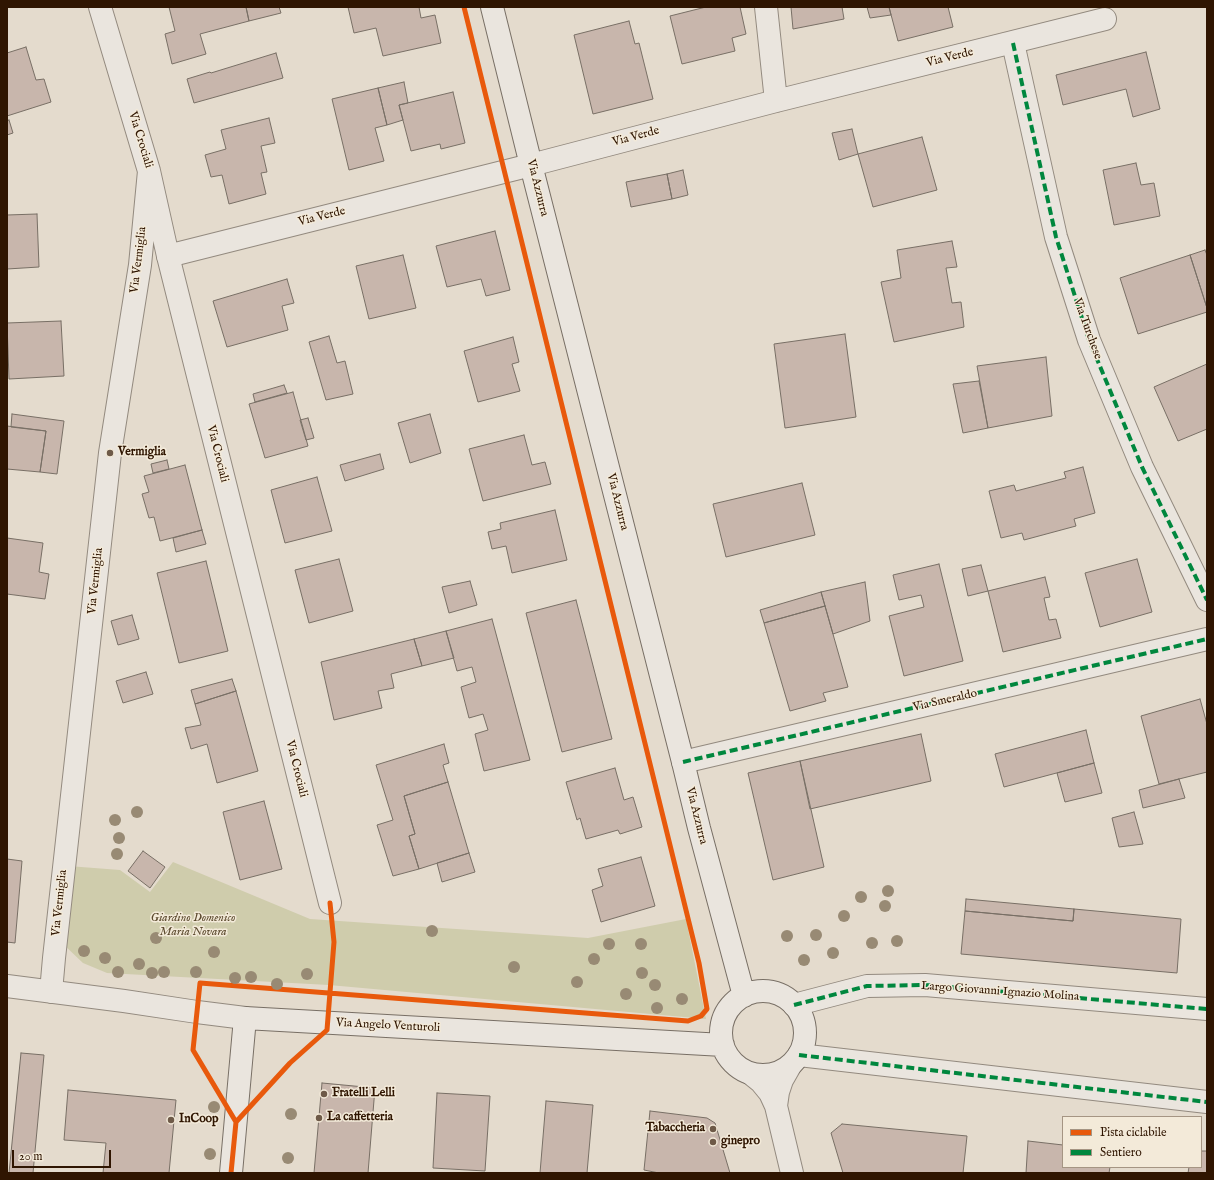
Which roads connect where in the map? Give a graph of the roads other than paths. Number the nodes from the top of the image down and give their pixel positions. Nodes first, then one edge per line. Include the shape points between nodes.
1 (100, 7) edge
2 (492, 7) edge
3 (766, 7) edge
4 (1105, 19) dead end
5 (1013, 43) junction
6 (776, 101) junction
7 (531, 165) junction
8 (149, 171) junction
9 (168, 256) junction
10 (1207, 600) edge
11 (1207, 639) edge
12 (683, 762) junction
13 (330, 903) dead end
14 (7, 986) edge
15 (51, 992) junction
16 (744, 996) junction
17 (794, 1005) junction
18 (1207, 1009) edge
19 (245, 1018) junction
20 (723, 1045) junction
21 (795, 1060) junction
22 (751, 1074) junction
23 (1207, 1102) edge
24 (776, 1106) junction
25 (231, 1173) edge
26 (792, 1173) edge

1 - 8 street, Via Crociali
2 - 7 street, Via Azzurra
3 - 6 street
4 - 5 street, Via Verde
5 - 6 street, Via Verde
5 - 10 street, Via Turchese via 1056,237 1089,340 1142,467
6 - 7 street, Via Verde
7 - 9 street, Via Verde
7 - 12 street, Via Azzurra
8 - 9 street, Via Crociali
8 - 15 street, Via Vermiglia via 140,265 110,453
9 - 13 street, Via Crociali
11 - 12 street, Via Smeraldo
12 - 16 street, Via Azzurra
14 - 15 street, Via Angelo Venturoli
15 - 19 street, Via Angelo Venturoli
16 - 17 street via 770,992 783,996
16 - 20 street via 732,1004 724,1016 721,1030
17 - 18 street, Largo Giovanni Ignazio Molina via 867,986 925,985
17 - 21 street via 802,1016 805,1029 804,1042
19 - 20 street, Via Angelo Venturoli
19 - 25 street
20 - 22 street via 728,1057 738,1068
21 - 22 street via 779,1073 765,1076
21 - 23 street
21 - 24 street via 782,1080
22 - 24 street via 770,1093
24 - 26 street

